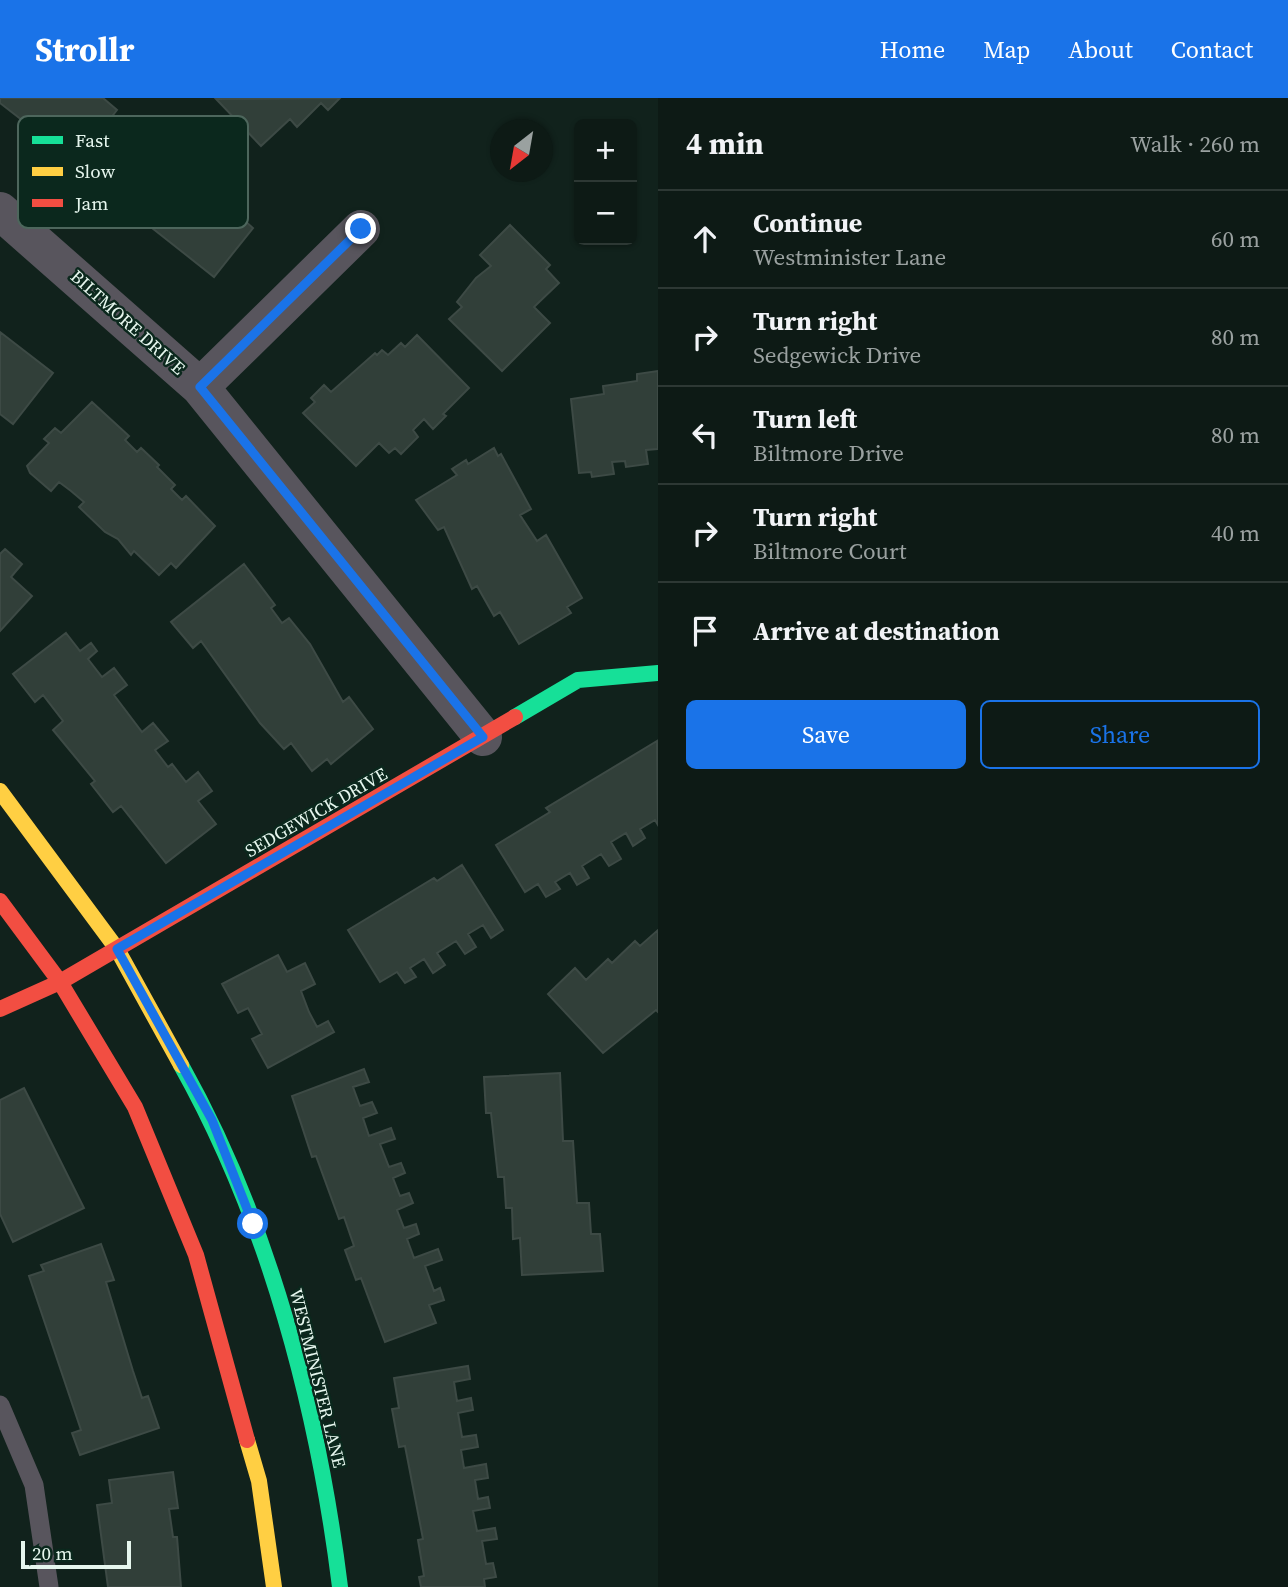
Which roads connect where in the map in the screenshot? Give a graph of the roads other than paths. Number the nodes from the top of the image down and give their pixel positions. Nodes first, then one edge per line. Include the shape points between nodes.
1 (0, 211) edge
2 (18, 227) edge
3 (19, 228) edge
4 (361, 229) dead end
5 (200, 387) junction
6 (658, 673) edge
7 (483, 737) junction
8 (0, 791) edge
9 (0, 901) edge
10 (117, 949) junction
11 (60, 982) junction
12 (0, 1009) edge
13 (0, 1405) edge
14 (49, 1587) edge
15 (274, 1587) edge
16 (340, 1587) edge

1 - 2 street, BILTMORE DRIVE
3 - 5 street, BILTMORE DRIVE
4 - 5 street
5 - 7 street, BILTMORE DRIVE
6 - 7 street, SEDGEWICK DRIVE via 578,680
7 - 10 street, SEDGEWICK DRIVE
8 - 10 street, WESTMINISTER LANE
9 - 11 street
10 - 11 street, SEDGEWICK DRIVE
10 - 16 street, WESTMINISTER LANE via 212,1120 288,1320 331,1513
11 - 12 street, SEDGEWICK DRIVE
11 - 15 street via 135,1107 196,1255 259,1481
13 - 14 lane via 34,1485

